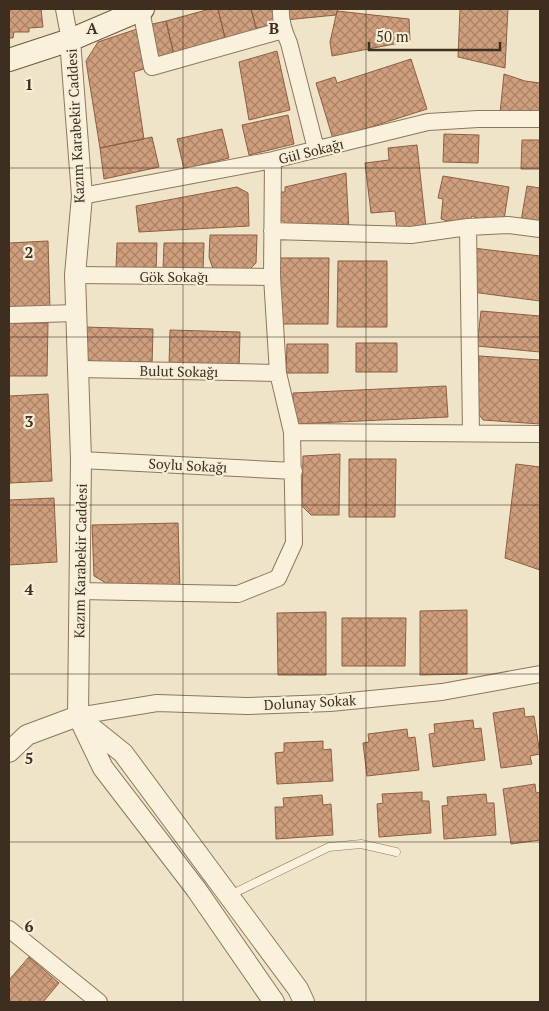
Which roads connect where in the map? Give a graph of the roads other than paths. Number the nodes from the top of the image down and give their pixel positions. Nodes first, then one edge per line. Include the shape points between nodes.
1 (64, 9) edge
2 (142, 9) edge
3 (281, 9) edge
4 (283, 30) junction
5 (70, 40) junction
6 (9, 60) edge
7 (540, 119) edge
8 (316, 149) junction
9 (273, 160) junction
10 (82, 196) junction
11 (468, 227) junction
12 (540, 230) edge
13 (272, 231) junction
14 (75, 275) junction
15 (272, 277) junction
16 (76, 313) junction
17 (9, 315) edge
18 (79, 369) junction
19 (278, 373) junction
20 (292, 432) junction
21 (471, 433) junction
22 (540, 434) edge
23 (81, 460) junction
24 (294, 471) junction
25 (79, 591) junction
26 (540, 674) edge
27 (78, 716) junction
28 (9, 752) edge
29 (396, 852) dead end
30 (228, 895) junction
31 (9, 928) edge
32 (99, 1002) edge
33 (274, 1002) edge
34 (304, 1002) edge

1 - 5 street
2 - 4 street via 152,67
2 - 5 main road
3 - 4 street
4 - 8 street
5 - 6 main road
5 - 10 street, Kazım Karabekir Caddesi
7 - 8 street, Gül Sokağı via 478,118 428,122
8 - 9 street, Gül Sokağı
9 - 10 street, Gül Sokağı
9 - 13 street
10 - 14 street, Kazım Karabekir Caddesi
11 - 12 street via 508,225
11 - 13 street via 411,235
11 - 21 street
13 - 15 street
14 - 15 street, Gök Sokağı
14 - 16 street, Kazım Karabekir Caddesi
15 - 19 street
16 - 17 street
16 - 18 street, Kazım Karabekir Caddesi
18 - 19 street, Bulut Sokağı
18 - 23 street, Kazım Karabekir Caddesi
19 - 20 street
20 - 21 street
20 - 24 street
21 - 22 street
23 - 24 street, Soylu Sokağı
23 - 25 street, Kazım Karabekir Caddesi
24 - 25 street via 294,543 278,578 238,594
25 - 27 street, Kazım Karabekir Caddesi
26 - 27 street, Dolunay Sokak via 442,692 330,703 247,706 157,703
27 - 28 street via 27,735
27 - 30 street via 123,753
27 - 33 street via 103,768 196,889
29 - 30 lane via 361,844 329,847
30 - 34 street via 298,989
31 - 32 street

